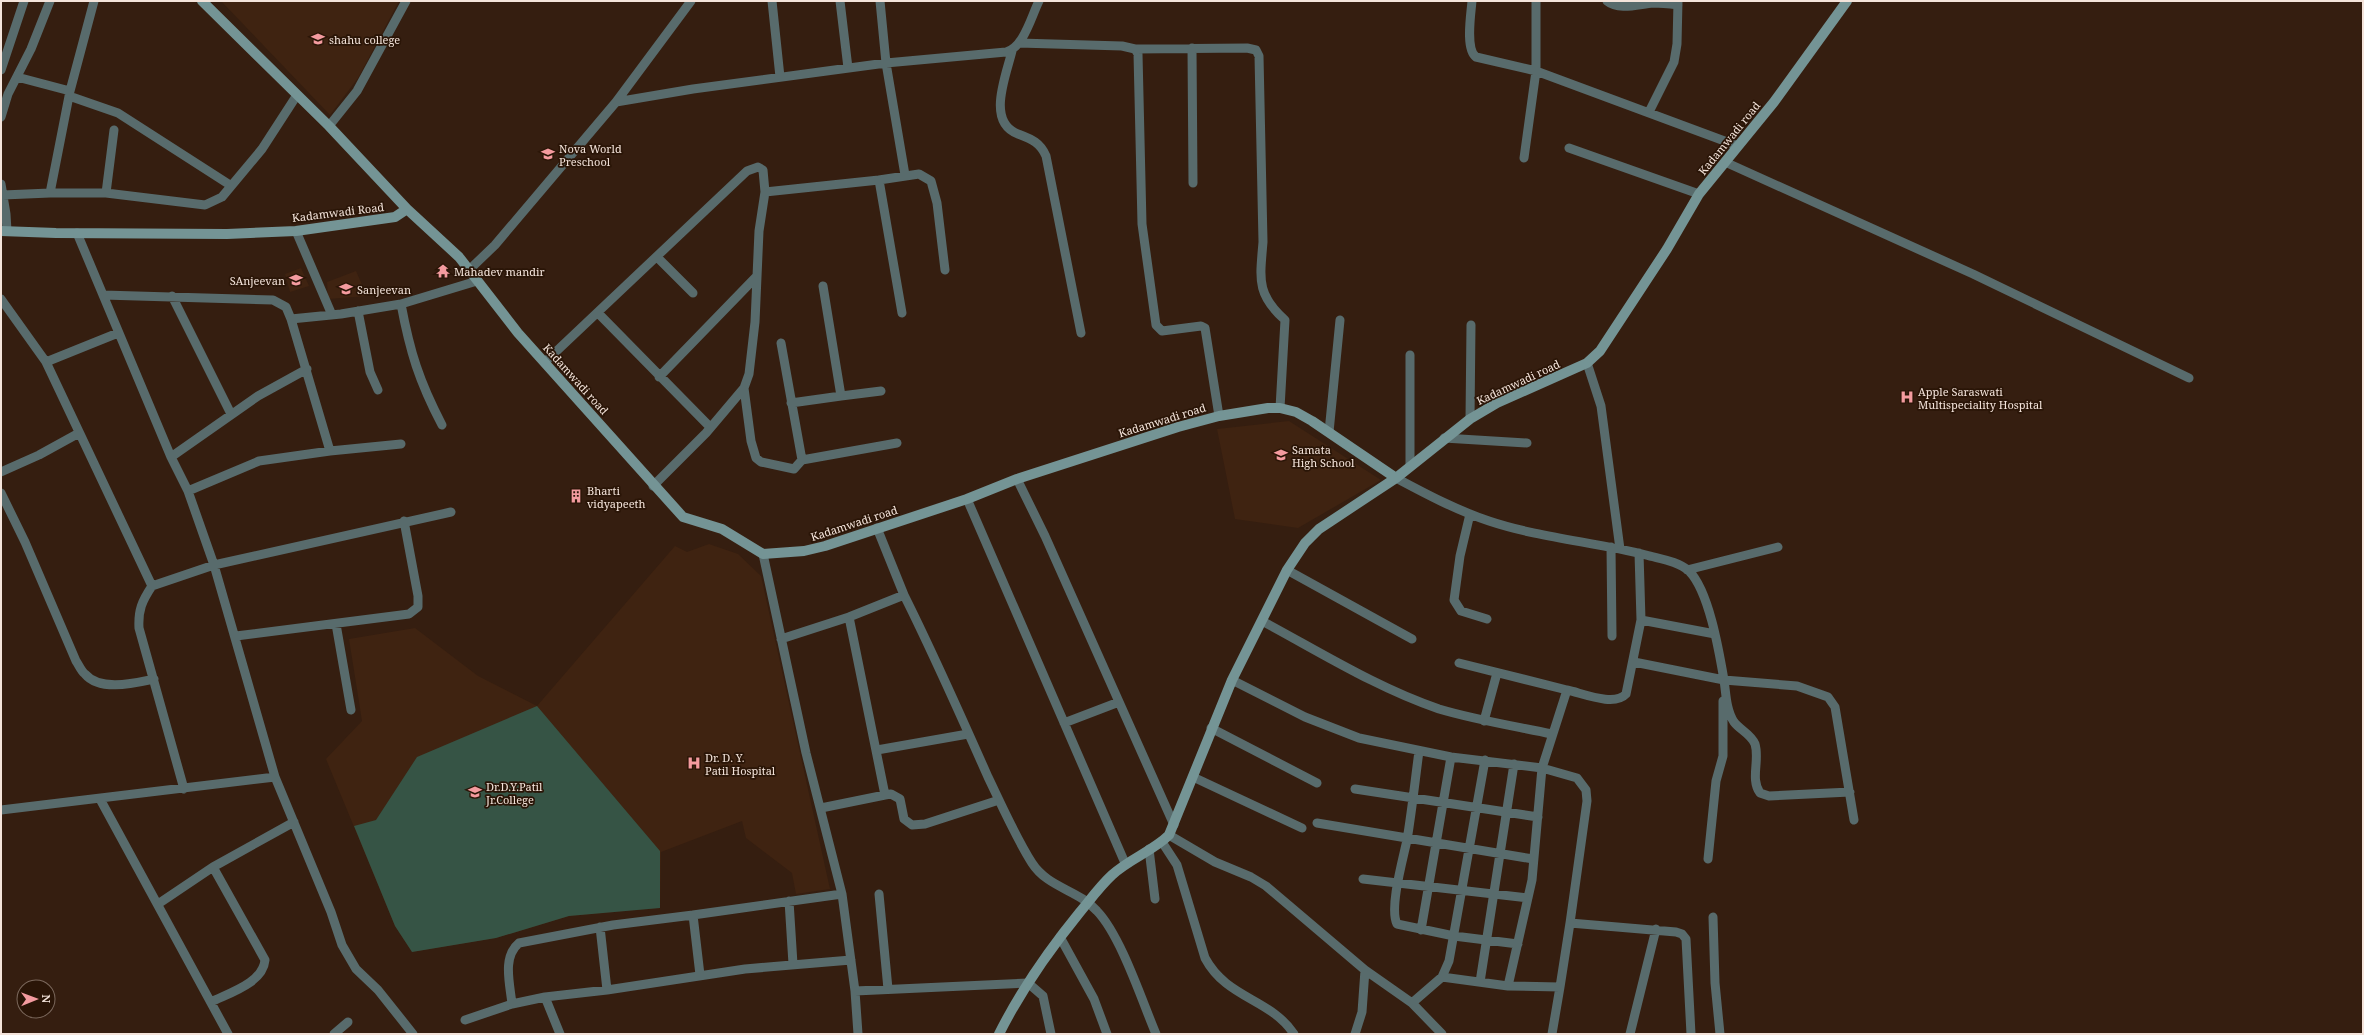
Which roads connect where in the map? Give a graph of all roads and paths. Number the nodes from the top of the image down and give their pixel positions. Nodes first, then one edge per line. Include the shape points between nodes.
1 (24, 1) edge
2 (50, 1) edge
3 (94, 1) edge
4 (202, 1) edge
5 (406, 1) edge
6 (691, 1) edge
7 (772, 1) edge
8 (840, 1) edge
9 (880, 1) edge
10 (1039, 1) edge
11 (1472, 1) edge
12 (1536, 1) edge
13 (1607, 1) edge
14 (1846, 1) edge
15 (1678, 3) edge
16 (1019, 43) junction
17 (1192, 48) junction
18 (1135, 49) junction
19 (1012, 51) junction
20 (886, 63) junction
21 (848, 68) junction
22 (1, 70) edge
23 (1536, 71) junction
24 (17, 77) junction
25 (780, 77) junction
26 (5, 91) edge
27 (69, 93) junction
28 (297, 95) junction
29 (616, 102) junction
30 (1649, 112) junction
31 (1, 117) edge
32 (329, 126) junction
33 (114, 130) dead end
34 (1738, 146) junction
35 (1569, 148) dead end
36 (1524, 158) dead end
37 (1725, 162) junction
38 (905, 175) junction
39 (879, 180) junction
40 (1193, 183) dead end
41 (1, 184) edge
42 (230, 185) junction
43 (764, 192) junction
44 (50, 193) junction
45 (106, 193) junction
46 (1700, 194) junction
47 (3, 195) junction
48 (407, 209) junction
49 (4, 231) edge
50 (296, 231) junction
51 (76, 233) junction
52 (657, 258) junction
53 (469, 270) junction
54 (945, 270) dead end
55 (756, 277) junction
56 (477, 281) junction
57 (823, 286) dead end
58 (693, 293) dead end
59 (103, 295) junction
60 (172, 296) junction
61 (1, 299) edge
62 (401, 304) junction
63 (358, 311) junction
64 (598, 312) junction
65 (902, 314) dead end
66 (332, 315) junction
67 (291, 319) junction
68 (1340, 320) dead end
69 (1471, 325) dead end
70 (118, 333) junction
71 (1081, 333) dead end
72 (781, 343) dead end
73 (1410, 354) dead end
74 (46, 362) junction
75 (544, 362) junction
76 (1587, 363) junction
77 (307, 369) junction
78 (659, 377) junction
79 (2189, 378) dead end
80 (744, 388) junction
81 (378, 390) dead end
82 (881, 391) dead end
83 (841, 396) junction
84 (791, 403) junction
85 (1280, 408) junction
86 (231, 414) junction
87 (1219, 416) junction
88 (1470, 418) junction
89 (442, 424) dead end
90 (710, 427) junction
91 (1329, 432) junction
92 (79, 433) junction
93 (1444, 438) junction
94 (897, 443) dead end
95 (1527, 443) dead end
96 (401, 444) dead end
97 (330, 451) junction
98 (171, 458) junction
99 (802, 460) junction
100 (1410, 466) junction
101 (1, 472) edge
102 (1396, 478) junction
103 (1017, 479) junction
104 (654, 486) junction
105 (188, 491) junction
106 (1, 493) edge
107 (968, 499) junction
108 (452, 512) dead end
109 (1470, 514) junction
110 (404, 521) junction
111 (877, 528) junction
112 (1778, 547) dead end
113 (1616, 548) junction
114 (1639, 553) junction
115 (763, 554) junction
116 (214, 565) junction
117 (1287, 570) junction
118 (1687, 570) junction
119 (152, 586) junction
120 (904, 595) junction
121 (849, 617) junction
122 (1487, 619) dead end
123 (1641, 620) junction
124 (1262, 621) junction
125 (336, 624) junction
126 (1715, 634) junction
127 (236, 636) junction
128 (1612, 636) dead end
129 (781, 639) junction
130 (1412, 639) dead end
131 (1634, 662) junction
132 (1459, 663) dead end
133 (1498, 673) junction
134 (154, 679) junction
135 (1232, 680) junction
136 (1724, 680) junction
137 (1568, 690) junction
138 (1119, 702) junction
139 (351, 710) dead end
140 (1484, 721) junction
141 (1064, 723) junction
142 (1211, 728) junction
143 (968, 734) junction
144 (1552, 734) junction
145 (876, 750) junction
146 (1419, 751) junction
147 (1451, 757) junction
148 (1485, 760) junction
149 (1514, 764) junction
150 (1542, 768) junction
151 (275, 777) junction
152 (1193, 777) junction
153 (1316, 783) dead end
154 (184, 788) junction
155 (1355, 789) dead end
156 (1850, 792) junction
157 (885, 795) junction
158 (1413, 798) junction
159 (100, 799) junction
160 (998, 800) junction
161 (1444, 804) junction
162 (1475, 807) junction
163 (821, 808) junction
164 (1, 810) edge
165 (1506, 813) junction
166 (1538, 817) junction
167 (1854, 820) dead end
168 (294, 822) junction
169 (1174, 824) junction
170 (1317, 824) dead end
171 (1302, 828) dead end
172 (1166, 839) junction
173 (1407, 839) junction
174 (1437, 844) junction
175 (1148, 849) junction
176 (1469, 850) junction
177 (1499, 854) junction
178 (1533, 859) junction
179 (1708, 859) dead end
180 (1125, 863) junction
181 (213, 867) junction
182 (1363, 879) dead end
183 (1398, 883) junction
184 (1430, 887) junction
185 (1462, 891) junction
186 (842, 894) junction
187 (879, 894) dead end
188 (1493, 894) junction
189 (1528, 898) junction
190 (1155, 899) dead end
191 (789, 901) junction
192 (1088, 902) junction
193 (158, 904) junction
194 (693, 915) junction
195 (1713, 917) dead end
196 (1570, 923) junction
197 (600, 927) junction
198 (1656, 929) junction
199 (1420, 930) junction
200 (1454, 936) junction
201 (1060, 937) junction
202 (1486, 939) junction
203 (1518, 944) junction
204 (851, 960) junction
205 (793, 964) junction
206 (1365, 970) junction
207 (700, 975) junction
208 (1442, 977) junction
209 (1480, 982) junction
210 (1028, 983) junction
211 (1508, 986) junction
212 (1560, 986) junction
213 (888, 988) junction
214 (607, 990) junction
215 (855, 990) junction
216 (544, 997) junction
217 (211, 1002) junction
218 (512, 1004) junction
219 (1412, 1004) junction
220 (465, 1020) dead end
221 (348, 1022) dead end
222 (228, 1034) edge
223 (334, 1034) edge
224 (413, 1034) edge
225 (560, 1034) edge
226 (858, 1034) edge
227 (999, 1034) edge
228 (1051, 1034) edge
229 (1107, 1034) edge
230 (1156, 1034) edge
231 (1294, 1034) edge
232 (1355, 1034) edge
233 (1442, 1034) edge
234 (1552, 1034) edge
235 (1630, 1034) edge
236 (1691, 1034) edge
237 (1720, 1034) edge

1 - 22 street
2 - 24 street
3 - 27 street
4 - 28 street, Kadamwadi Road
5 - 32 street via 357,91
6 - 29 street
7 - 25 street
8 - 21 street
9 - 20 street
10 - 16 street
11 - 23 street via 1472,54 1482,59
12 - 23 street
13 - 15 street via 1630,7
14 - 34 street, Kadamwadi road via 1802,65
15 - 30 street via 1674,62
16 - 18 street via 1122,46
16 - 19 street
17 - 18 street
17 - 40 street
17 - 85 street via 1247,48 1256,50 1259,56 1263,242 1260,271 1262,294 1273,310 1285,320
18 - 87 street via 1139,60 1142,224 1156,325 1162,331 1201,326 1205,328
19 - 20 street
19 - 71 street via 999,108 1001,118 1012,132 1030,138 1042,146 1046,156
20 - 21 street
20 - 38 street
21 - 25 street
23 - 30 street
23 - 36 street
24 - 26 street
24 - 27 street
25 - 29 street
26 - 31 street
27 - 42 street via 118,113
27 - 44 street
28 - 32 street, Kadamwadi Road
28 - 42 street via 262,148
29 - 53 street via 496,245
30 - 34 street
32 - 48 street, Kadamwadi Road
33 - 45 street
34 - 37 street, Kadamwadi road
35 - 46 street
37 - 46 street, Kadamwadi road
37 - 79 street via 1973,274
38 - 39 street
38 - 54 street via 919,174 931,181 938,203
39 - 43 street
39 - 65 street
41 - 47 street
42 - 45 street via 222,197 205,205
43 - 52 street via 763,170 758,167 752,168
43 - 55 street
44 - 45 street
44 - 47 street
46 - 76 street, Kadamwadi road via 1600,351
47 - 49 street
48 - 50 street, Kadamwadi Road via 395,217
48 - 53 street, Kadamwadi road via 459,257
49 - 51 street, Kadamwadi Road
50 - 51 street, Kadamwadi Road via 186,235
50 - 66 street
51 - 59 street
52 - 58 street
52 - 64 street
53 - 56 street, Kadamwadi road
55 - 78 street
55 - 80 street via 750,362
56 - 62 street
56 - 75 street, Kadamwadi road
57 - 83 street
59 - 60 street
59 - 70 street
60 - 67 street via 274,300 286,307
60 - 86 street
61 - 74 street
62 - 63 street
62 - 89 street via 419,378
63 - 66 street
63 - 81 street via 370,372
64 - 75 street
64 - 78 street
66 - 67 street
67 - 77 street
68 - 91 street
69 - 88 street
70 - 74 street
70 - 98 street
72 - 84 street
73 - 100 street
74 - 92 street
75 - 104 street, Kadamwadi road
76 - 88 street, Kadamwadi road via 1497,403
76 - 113 street via 1602,414
77 - 86 street
77 - 97 street
78 - 90 street
80 - 90 street
80 - 99 street via 751,441 756,458 761,462 794,469
82 - 83 street
83 - 84 street
84 - 99 street
85 - 87 street, Kadamwadi road
85 - 91 street, Kadamwadi road via 1296,412
86 - 98 street
87 - 103 street, Kadamwadi road
88 - 93 street, Kadamwadi road
90 - 104 street
91 - 102 street, Kadamwadi road
92 - 101 street
92 - 119 street
93 - 95 street
93 - 100 street, Kadamwadi road
94 - 99 street
96 - 97 street
97 - 105 street via 259,461
98 - 105 street
100 - 102 street, Kadamwadi road
102 - 109 street
102 - 117 street via 1319,529 1305,543
103 - 107 street, Kadamwadi road
103 - 138 street
104 - 115 street, Kadamwadi road via 683,517 722,529
105 - 116 street
106 - 134 street via 85,676 111,685
107 - 111 street, Kadamwadi road
107 - 141 street
108 - 110 street
109 - 113 street via 1522,530
109 - 122 street via 1458,563 1454,600 1461,611
110 - 116 street
110 - 125 street via 418,607 409,614
111 - 115 street, Kadamwadi road via 804,551
111 - 120 street
112 - 118 street
113 - 114 street
113 - 128 street
114 - 118 street via 1666,560
114 - 123 street
115 - 129 street
116 - 119 street
116 - 127 street
117 - 124 street
117 - 130 street
118 - 126 street via 1702,591
119 - 134 street via 142,601 138,614 139,628
120 - 121 street
120 - 143 street
121 - 129 street
121 - 145 street
123 - 126 street
123 - 131 street
124 - 135 street
124 - 140 street via 1382,686 1439,708
125 - 127 street
125 - 139 street
126 - 136 street
127 - 151 street
129 - 163 street
131 - 136 street
131 - 137 street via 1623,698 1606,699
132 - 133 street
133 - 137 street
133 - 140 street
134 - 154 street
135 - 142 street
135 - 146 street via 1334,730
136 - 156 street via 1797,686 1828,697 1835,707
136 - 156 street via 1730,714 1734,722 1754,743 1756,783 1760,793 1769,796
136 - 179 street via 1723,756 1716,781
137 - 144 street
138 - 141 street
138 - 169 street
140 - 144 street
141 - 180 street
142 - 152 street
142 - 153 street
143 - 145 street
143 - 160 street
144 - 150 street
145 - 157 street
146 - 147 street
146 - 158 street
147 - 148 street
147 - 161 street
148 - 149 street
148 - 162 street
149 - 150 street
149 - 165 street
150 - 166 street
150 - 196 street via 1571,774 1586,790 1587,801
151 - 154 street
151 - 168 street
152 - 169 street
152 - 171 street
154 - 159 street
155 - 158 street
156 - 167 street
157 - 160 street via 891,794 900,799 904,819 907,823 918,825
157 - 163 street
158 - 161 street
158 - 173 street
159 - 164 street
159 - 193 street
160 - 192 street via 1033,864 1044,878
161 - 162 street
161 - 174 street
162 - 165 street
162 - 176 street
163 - 186 street
165 - 166 street
165 - 177 street
166 - 178 street
168 - 181 street
168 - 224 street via 345,951 356,969 378,990
169 - 172 street
170 - 173 street
172 - 175 street
172 - 206 street via 1266,886
172 - 231 street via 1177,865 1205,958 1211,969 1230,988 1273,1013
173 - 174 street
173 - 183 street
174 - 176 street
174 - 184 street
175 - 180 street
175 - 190 street
176 - 177 street
176 - 185 street
177 - 178 street
177 - 188 street
178 - 189 street
180 - 192 street
181 - 193 street
181 - 217 street via 266,960 264,969 255,979
182 - 183 street
183 - 184 street
183 - 199 street via 1395,920 1400,926
184 - 185 street
184 - 199 street
185 - 188 street
185 - 200 street
186 - 191 street
186 - 204 street
187 - 213 street
188 - 189 street
188 - 202 street
189 - 203 street
191 - 194 street
191 - 205 street
192 - 201 street
192 - 230 street via 1110,928
193 - 217 street
194 - 197 street
194 - 207 street
195 - 237 street
196 - 198 street
196 - 212 street
197 - 214 street
197 - 218 street via 531,939 513,948 509,957
198 - 235 street
198 - 236 street via 1682,934 1686,939
199 - 200 street
200 - 202 street
200 - 208 street via 1448,965
201 - 210 street
201 - 229 street via 1094,999
202 - 203 street
202 - 209 street
203 - 211 street
204 - 205 street
204 - 215 street
205 - 207 street
206 - 219 street
206 - 232 street via 1362,1012
207 - 214 street
208 - 209 street
208 - 219 street
209 - 211 street
210 - 213 street
210 - 227 street
210 - 228 street via 1043,996
211 - 212 street
212 - 234 street
213 - 215 street
214 - 216 street
215 - 226 street
216 - 218 street
216 - 225 street
217 - 222 street
218 - 220 street
219 - 233 street
221 - 223 street

